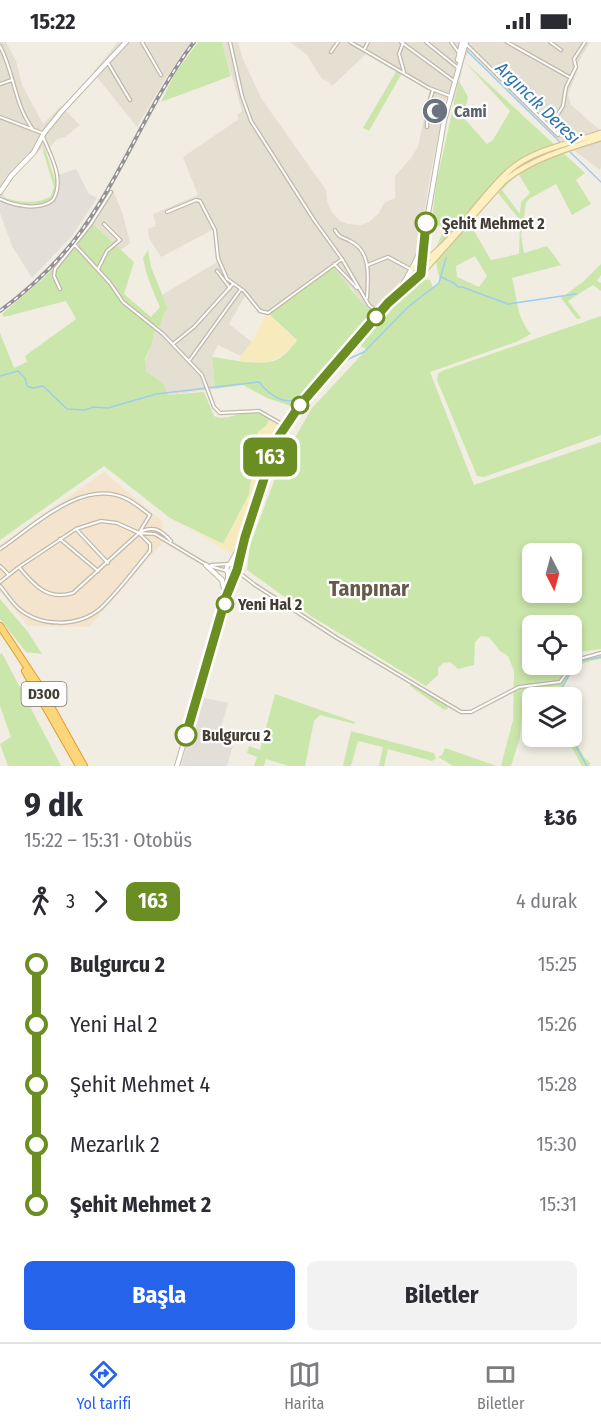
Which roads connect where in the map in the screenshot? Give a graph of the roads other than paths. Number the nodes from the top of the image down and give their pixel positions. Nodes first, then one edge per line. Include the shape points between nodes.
1 (126, 42) edge
2 (142, 42) edge
3 (230, 42) edge
4 (338, 42) edge
5 (350, 42) edge
6 (368, 42) edge
7 (426, 42) edge
8 (451, 42) edge
9 (464, 42) edge
10 (507, 42) edge
11 (550, 42) edge
12 (579, 42) edge
13 (402, 43) edge
14 (585, 43) edge
15 (0, 46) edge
16 (364, 50) junction
17 (561, 50) dead end
18 (331, 52) dead end
19 (459, 53) junction
20 (108, 63) junction
21 (457, 68) junction
22 (405, 73) junction
23 (161, 75) dead end
24 (571, 78) junction
25 (12, 80) junction
26 (454, 81) junction
27 (0, 84) edge
28 (433, 90) junction
29 (450, 96) junction
30 (130, 100) dead end
31 (0, 117) edge
32 (427, 127) dead end
33 (32, 128) junction
34 (601, 133) edge
35 (44, 135) junction
36 (601, 138) edge
37 (565, 147) junction
38 (0, 192) edge
39 (111, 192) dead end
40 (0, 199) edge
41 (167, 212) dead end
42 (104, 224) dead end
43 (335, 230) dead end
44 (423, 243) junction
45 (75, 245) junction
46 (342, 259) junction
47 (334, 264) junction
48 (422, 264) junction
49 (368, 265) junction
50 (98, 269) junction
51 (412, 270) junction
52 (217, 271) dead end
53 (421, 274) junction
54 (415, 279) junction
55 (231, 286) junction
56 (60, 288) dead end
57 (359, 288) junction
58 (241, 289) junction
59 (367, 301) junction
60 (388, 303) junction
61 (379, 314) junction
62 (173, 344) junction
63 (189, 362) junction
64 (285, 426) junction
65 (76, 529) junction
66 (139, 532) junction
67 (245, 537) junction
68 (60, 539) junction
69 (0, 549) edge
70 (108, 562) junction
71 (230, 564) junction
72 (206, 565) junction
73 (0, 566) edge
74 (19, 567) junction
75 (237, 570) junction
76 (98, 572) junction
77 (227, 572) junction
78 (9, 575) junction
79 (0, 584) edge
80 (226, 597) junction
81 (0, 626) edge
82 (0, 633) edge
83 (601, 653) edge
84 (79, 766) edge
85 (84, 766) edge
86 (177, 766) edge

1 - 20 street
2 - 23 street
3 - 46 street via 249,117
4 - 18 street
5 - 16 street
6 - 16 street
7 - 21 street
8 - 19 street
9 - 19 street
9 - 21 street
9 - 24 street via 558,135 556,117
10 - 24 street
11 - 17 street
12 - 14 street
13 - 22 street via 399,54
13 - 26 street
14 - 24 street via 574,59 576,67
15 - 25 street
16 - 22 street
19 - 21 street
20 - 30 street
20 - 35 street via 60,112
21 - 26 street
22 - 28 street
25 - 27 street
25 - 33 street
26 - 29 street
28 - 29 street
28 - 32 street via 427,108
29 - 44 street
31 - 33 street
33 - 35 street
34 - 37 main road
35 - 38 street
35 - 40 street via 58,187 53,200 42,206 19,206
36 - 37 main road
37 - 48 main road via 513,167
37 - 53 main road via 504,181
39 - 45 street
41 - 55 street via 200,201 215,230 219,260
42 - 50 street via 120,240 107,251
43 - 49 street via 355,244
44 - 48 street
44 - 51 street
45 - 50 street
45 - 56 street via 54,271
46 - 47 street
46 - 57 street
47 - 57 street
47 - 58 street via 268,313 260,311
48 - 51 main road
48 - 53 street
49 - 51 street via 390,257
49 - 59 street
50 - 62 street via 123,302
51 - 54 street
51 - 60 street
52 - 55 street
53 - 54 street
54 - 60 street
55 - 58 street
55 - 62 street
57 - 59 street
58 - 63 street
59 - 61 street
60 - 61 street
61 - 64 street
62 - 63 street
63 - 64 street via 202,375 213,407 220,413 259,411
64 - 67 street via 274,445
65 - 66 street via 107,521
65 - 68 street
65 - 70 street
66 - 69 street via 150,515 120,496 90,494 66,503
66 - 70 street
66 - 72 street via 158,530
66 - 79 street via 150,544 150,551 101,608 80,619 38,619 17,606
67 - 71 street
67 - 75 street
68 - 74 street
68 - 76 street
70 - 76 street
71 - 72 street
71 - 75 street via 235,564
71 - 77 street
72 - 77 street
72 - 80 street via 222,580
73 - 78 street
74 - 76 street via 39,589 57,596 77,592
74 - 78 street
75 - 77 street
75 - 80 street
75 - 83 street via 347,644 461,712 471,712 519,687 560,682 576,660
77 - 80 street
78 - 79 street
80 - 86 street
81 - 85 highway, D300 via 39,685
82 - 84 highway, D300

